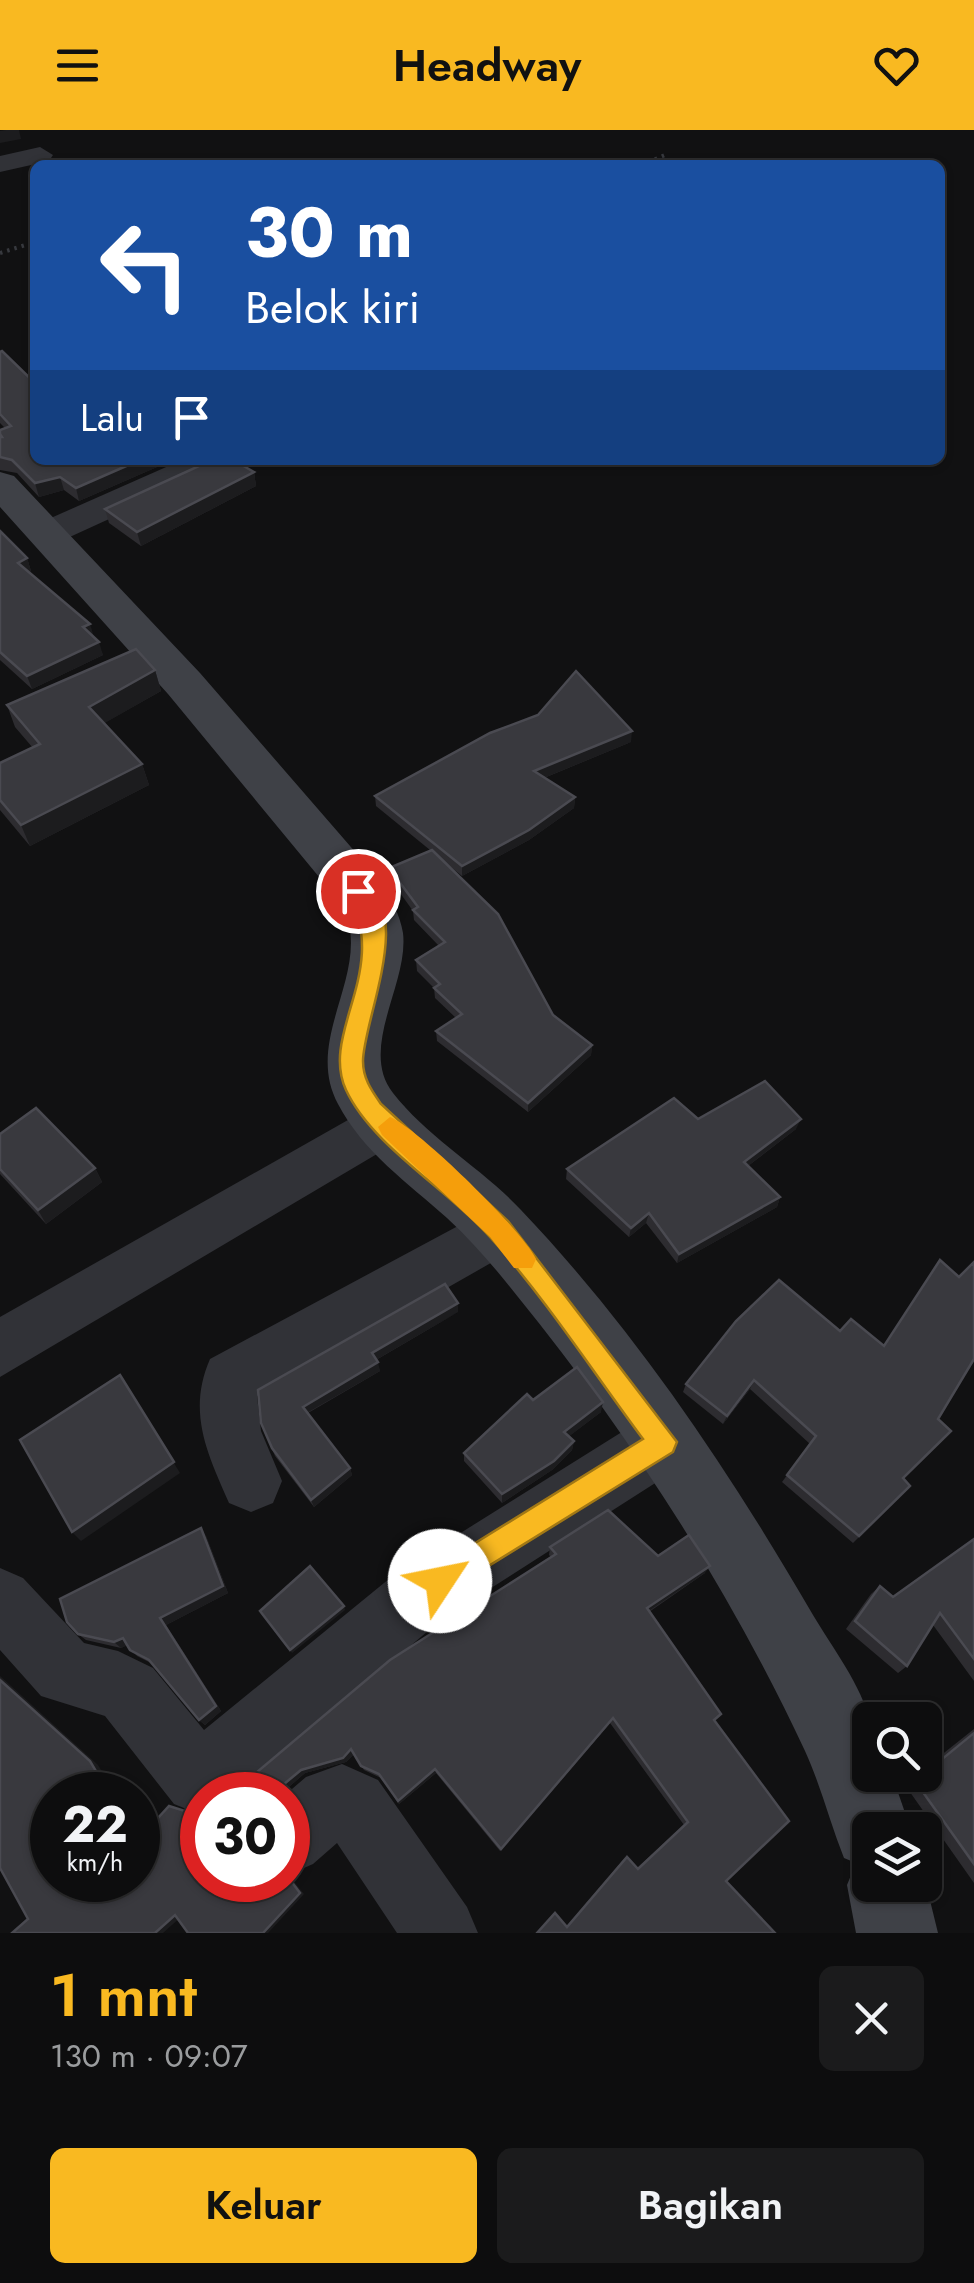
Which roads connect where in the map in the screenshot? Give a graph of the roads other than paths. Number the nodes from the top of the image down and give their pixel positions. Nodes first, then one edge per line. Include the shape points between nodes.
1 (40, 154) dead end
2 (0, 164) edge
3 (200, 465) edge
4 (0, 484) edge
5 (48, 533) junction
6 (385, 1122) junction
7 (499, 1229) junction
8 (1, 1346) edge
9 (663, 1442) junction
10 (250, 1481) dead end
11 (0, 1601) edge
12 (194, 1772) edge
13 (223, 1772) edge
14 (868, 1812) edge
15 (310, 1820) edge
16 (890, 1902) edge
17 (441, 1933) edge
18 (898, 1933) edge

1 - 2 street
3 - 5 street
4 - 5 street
5 - 6 street via 256,766 371,910 376,953 352,1060 356,1086
6 - 7 street
6 - 8 street
7 - 9 street
7 - 10 street via 231,1379 224,1399 229,1434
9 - 13 street via 418,1596
9 - 14 street via 807,1674
11 - 12 street via 65,1672 129,1692
15 - 17 street via 331,1802 353,1806
16 - 18 street

